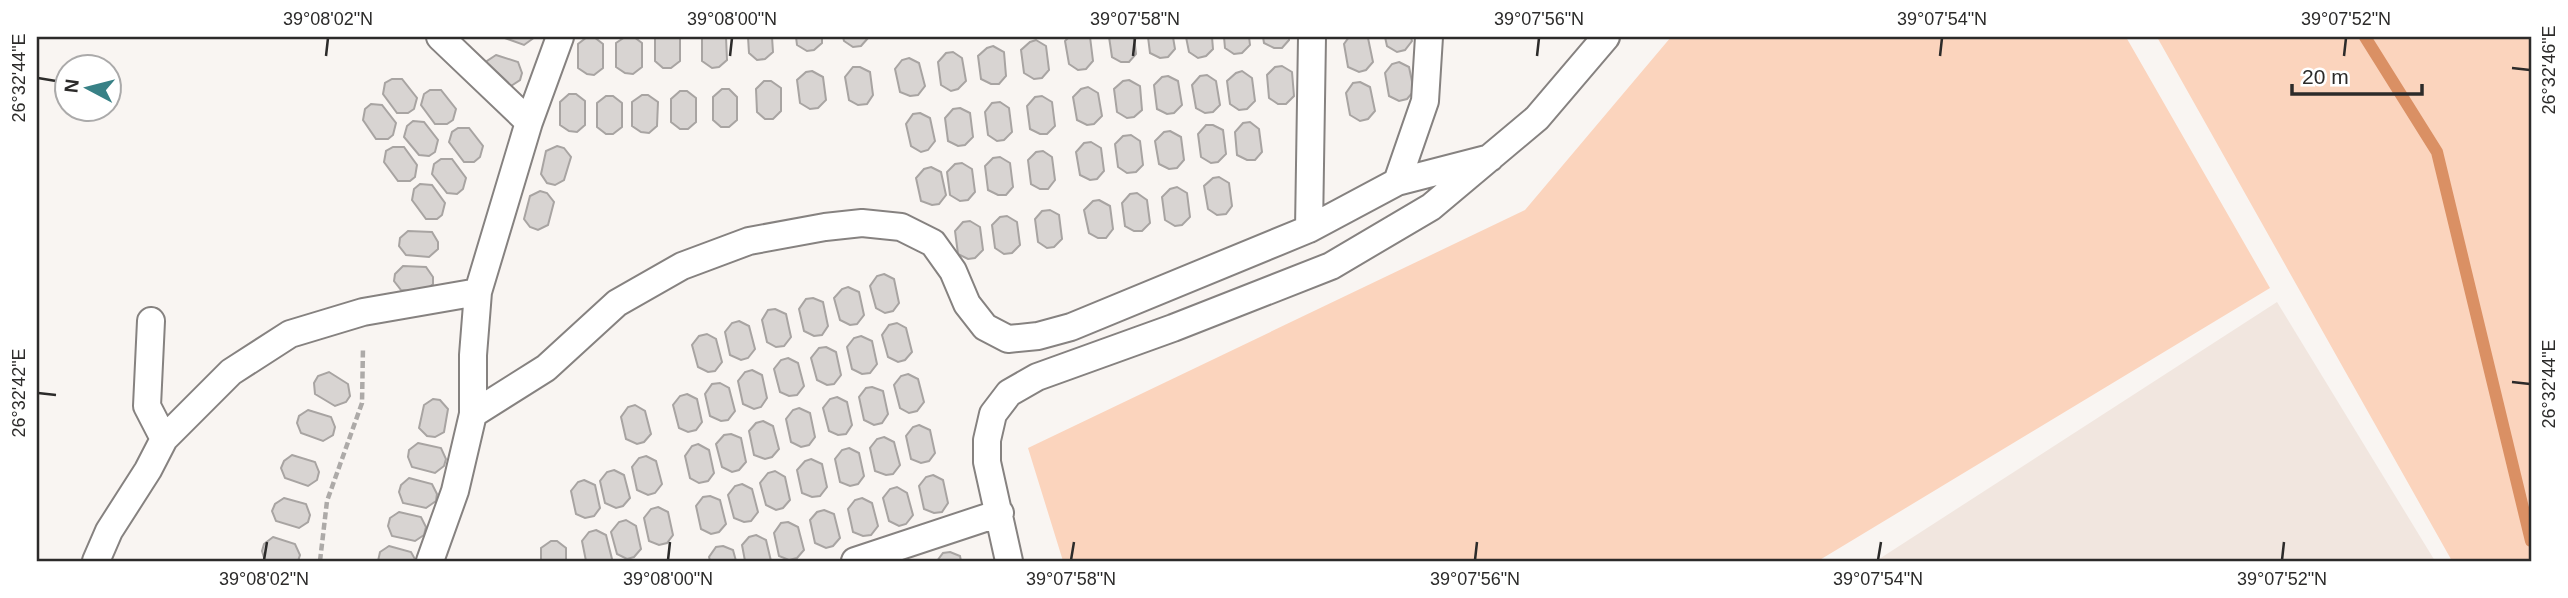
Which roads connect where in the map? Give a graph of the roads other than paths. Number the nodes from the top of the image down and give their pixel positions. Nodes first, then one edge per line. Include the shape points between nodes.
1 (440, 37) edge
2 (560, 37) edge
3 (1312, 37) edge
4 (1429, 37) edge
5 (1606, 37) edge
6 (529, 122) junction
7 (1490, 158) junction
8 (1396, 182) junction
9 (1309, 229) junction
10 (478, 292) junction
11 (151, 321) dead end
12 (473, 414) junction
13 (164, 439) junction
14 (1000, 513) junction
15 (96, 561) edge
16 (430, 561) edge
17 (855, 561) edge
18 (1009, 561) edge

1 - 6 lane
2 - 6 lane
3 - 9 lane
4 - 8 lane via 1425,101
5 - 7 lane via 1536,118
6 - 10 lane
7 - 8 lane
7 - 14 lane via 1431,207 1331,266 1037,377 1009,393 993,414 987,440 987,462
8 - 9 lane
9 - 12 lane via 1072,327 1008,339 985,327 967,304 953,271 933,243 901,227 862,223 749,241 682,266 617,303 546,369
10 - 12 lane
10 - 13 lane via 363,312 290,334 231,372
11 - 13 lane via 148,406
12 - 16 lane via 455,491
13 - 15 lane
14 - 17 lane
14 - 18 lane

